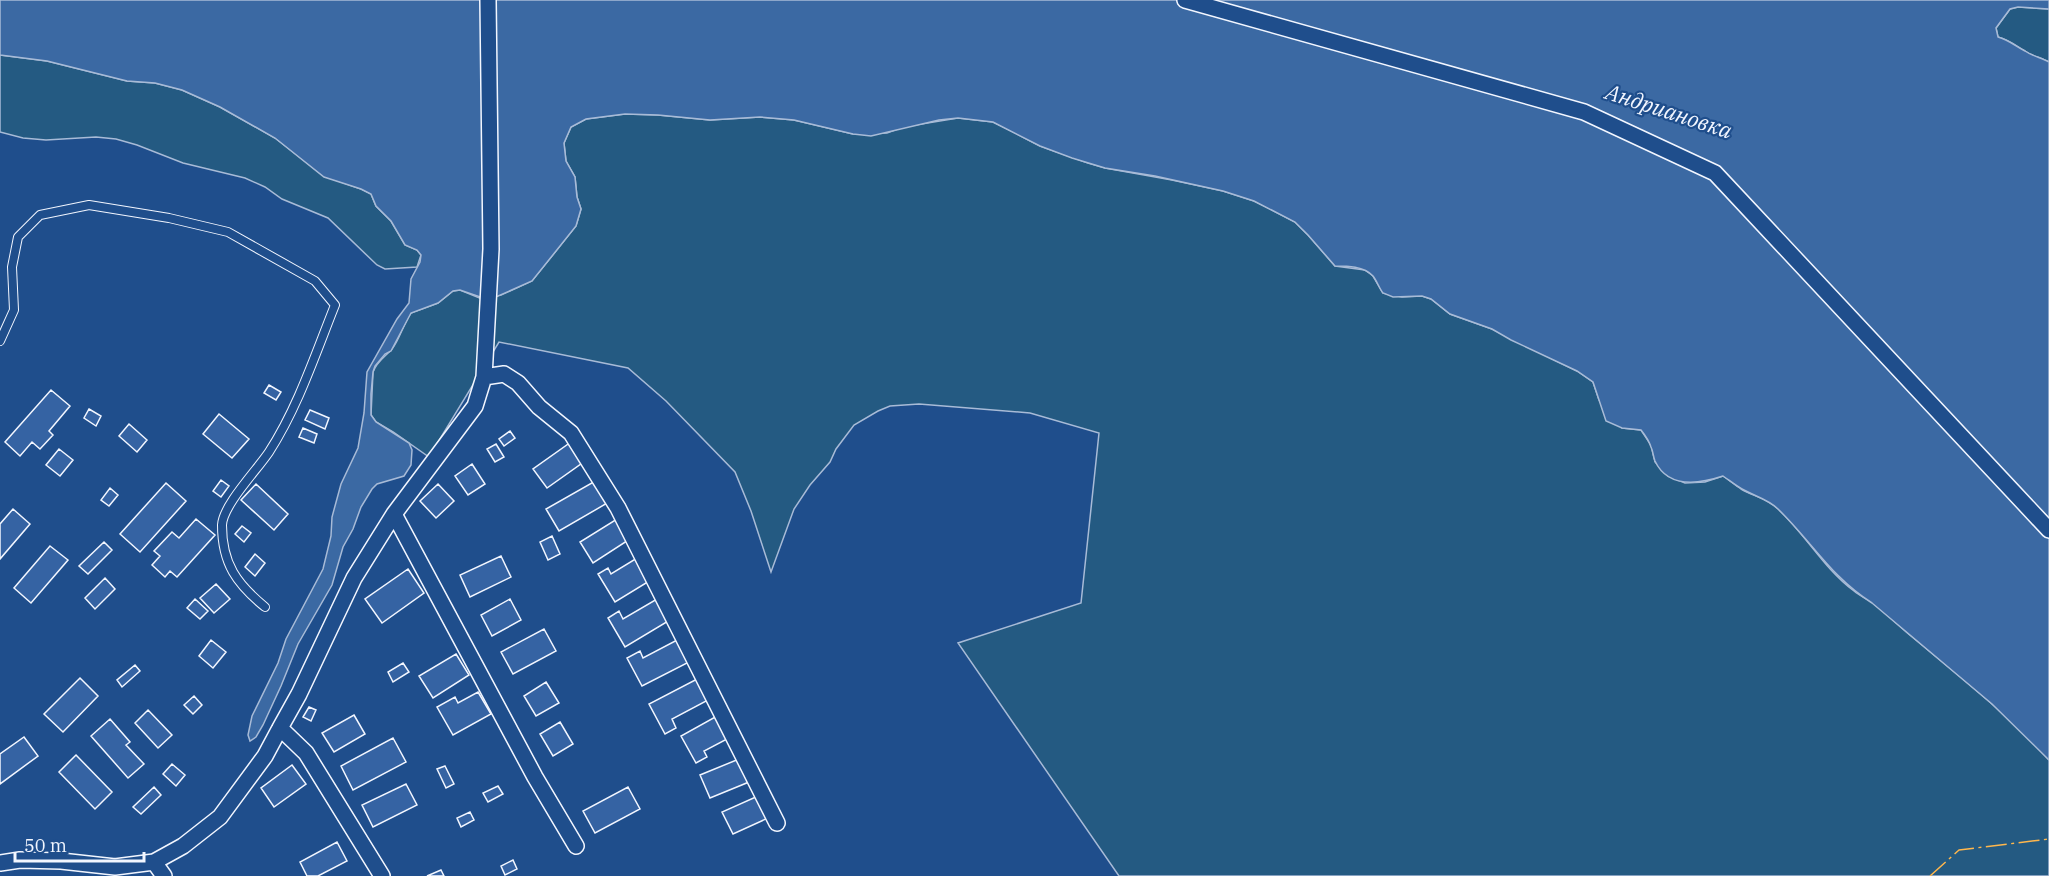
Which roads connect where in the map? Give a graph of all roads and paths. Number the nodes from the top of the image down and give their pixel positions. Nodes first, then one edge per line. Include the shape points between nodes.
1 (488, 0) edge
2 (1185, 0) edge
3 (0, 341) edge
4 (484, 377) junction
5 (394, 514) junction
6 (2049, 530) edge
7 (266, 607) dead end
8 (280, 728) junction
9 (777, 823) dead end
10 (576, 846) dead end
11 (154, 862) junction
12 (0, 863) edge
13 (164, 876) edge
14 (382, 876) edge

1 - 4 street via 491,249
2 - 6 street via 1584,112 1715,173
3 - 7 lane via 14,310 12,267 18,237 40,214 89,205 228,232 315,281 335,305 331,316 296,401 269,452 234,498 222,523 232,573
4 - 5 street via 475,406
4 - 9 street via 504,374 518,383 539,407 571,433 618,508
5 - 8 street via 354,578
5 - 10 street
8 - 11 street via 265,756 220,817 183,846
8 - 14 street via 306,753
11 - 12 street via 115,867 61,861
11 - 13 street

